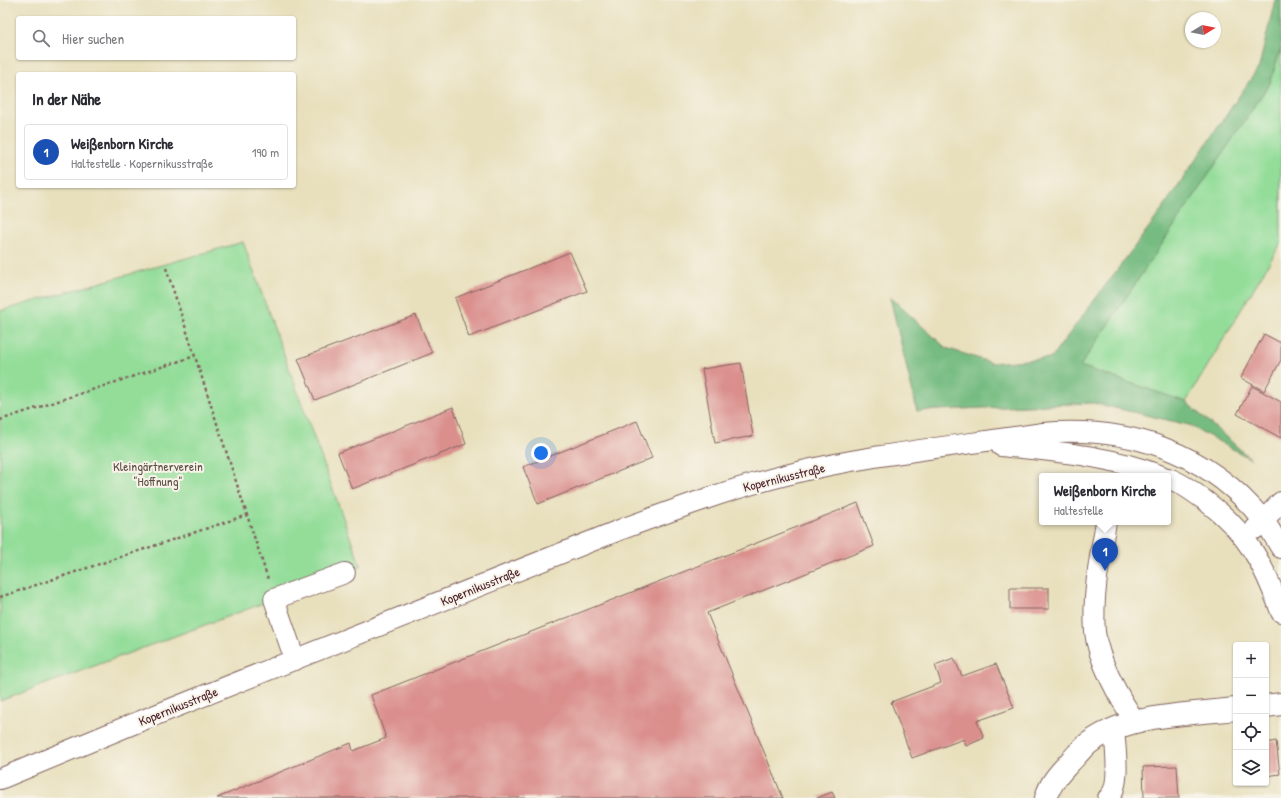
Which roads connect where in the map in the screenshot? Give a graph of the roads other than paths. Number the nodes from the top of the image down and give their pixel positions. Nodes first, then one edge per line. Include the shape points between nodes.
1 (974, 444) junction
2 (1116, 469) edge
3 (1142, 473) edge
4 (1171, 480) edge
5 (1281, 502) edge
6 (1264, 520) junction
7 (1105, 525) edge
8 (1246, 539) junction
9 (1281, 548) edge
10 (345, 573) dead end
11 (1281, 612) edge
12 (295, 660) junction
13 (1281, 704) edge
14 (1269, 706) edge
15 (1233, 709) edge
16 (1135, 722) junction
17 (1114, 729) junction
18 (0, 779) edge
19 (1111, 797) edge
20 (1046, 798) edge

1 - 2 street, Kopernikusstraße via 1070,452
1 - 6 street, Kopernikusstraße via 1043,432 1071,430 1126,437 1155,444 1207,468 1230,486
1 - 12 street, Kopernikusstraße via 921,449 831,465 704,499 622,529
2 - 3 street, Kopernikusstraße
4 - 8 street via 1222,513
5 - 6 street
6 - 8 street
6 - 9 street, Kopernikusstraße
7 - 16 street via 1098,566 1095,633 1106,667 1120,698
8 - 11 street via 1263,568
10 - 12 street via 274,599
12 - 18 street, Kopernikusstraße
13 - 14 main road
15 - 16 main road
16 - 17 main road
17 - 19 street via 1116,783
17 - 20 main road via 1084,747 1056,777 1048,789

